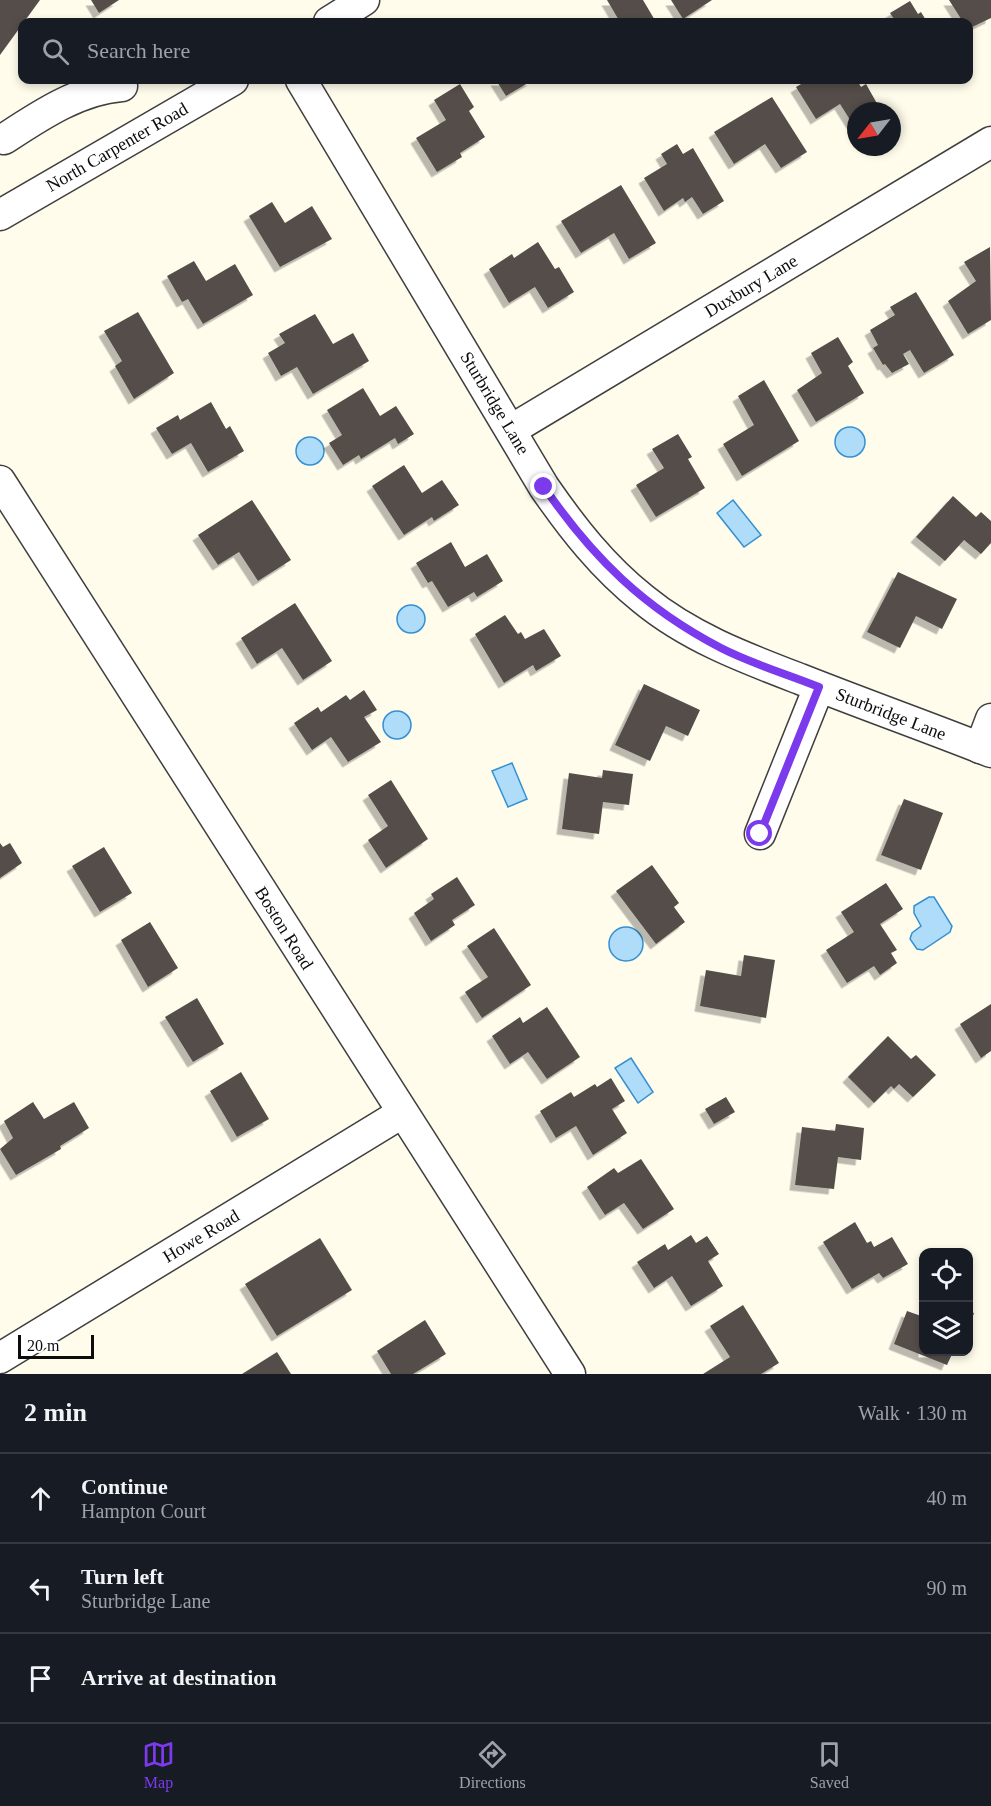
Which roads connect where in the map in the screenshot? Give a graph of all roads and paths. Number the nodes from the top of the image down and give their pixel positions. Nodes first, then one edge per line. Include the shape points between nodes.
1 (364, 0) edge
2 (335, 18) edge
3 (226, 84) edge
4 (303, 84) edge
5 (122, 86) dead end
6 (4, 140) dead end
7 (991, 142) edge
8 (0, 214) edge
9 (511, 430) junction
10 (0, 481) edge
11 (819, 687) junction
12 (991, 719) edge
13 (985, 750) edge
14 (760, 834) dead end
15 (402, 1113) junction
16 (0, 1358) edge
17 (570, 1374) edge

1 - 2 street
3 - 8 street, North Carpenter Road
4 - 9 street, Sturbridge Lane
5 - 6 street via 105,87 47,111
7 - 9 street, Duxbury Lane
9 - 11 street, Sturbridge Lane via 573,528 606,566 644,600 723,649
10 - 15 street, Boston Road
11 - 13 street, Sturbridge Lane
11 - 14 street
12 - 13 street
15 - 16 street, Howe Road
15 - 17 street, Boston Road

